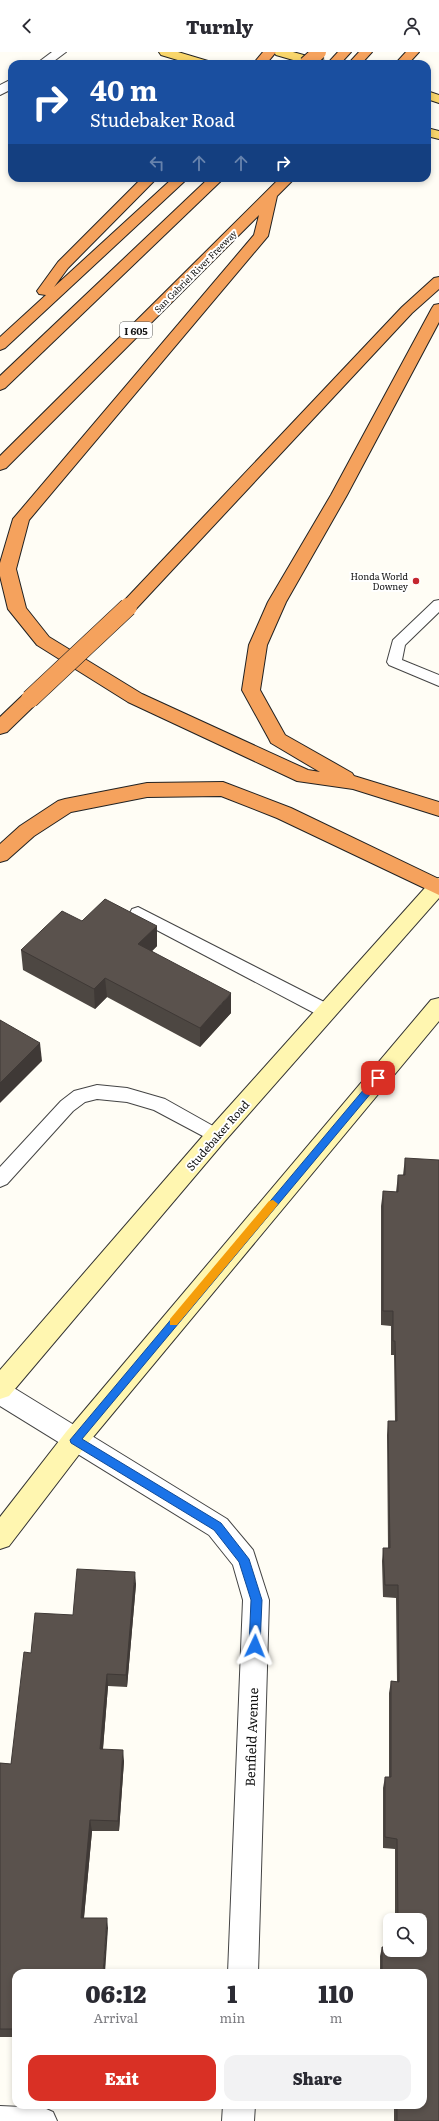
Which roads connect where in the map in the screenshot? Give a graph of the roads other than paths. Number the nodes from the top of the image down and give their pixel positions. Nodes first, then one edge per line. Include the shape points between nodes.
1 (60, 52) edge
2 (164, 52) edge
3 (270, 52) edge
4 (280, 52) edge
5 (319, 52) edge
6 (345, 52) edge
7 (366, 52) edge
8 (413, 52) edge
9 (48, 60) edge
10 (191, 60) edge
11 (263, 60) edge
12 (307, 60) edge
13 (310, 60) edge
14 (337, 60) edge
15 (358, 60) edge
16 (405, 60) edge
17 (146, 182) edge
18 (177, 182) edge
19 (213, 182) edge
20 (283, 182) edge
21 (272, 194) junction
22 (439, 281) edge
23 (439, 308) edge
24 (15, 330) junction
25 (0, 344) edge
26 (0, 385) edge
27 (0, 466) edge
28 (439, 604) edge
29 (439, 680) edge
30 (0, 728) edge
31 (354, 783) junction
32 (439, 809) edge
33 (0, 855) edge
34 (438, 887) edge
35 (138, 913) dead end
36 (439, 1006) edge
37 (326, 1011) junction
38 (216, 1136) junction
39 (0, 1179) edge
40 (0, 1388) edge
41 (0, 1393) edge
42 (75, 1440) junction
43 (0, 1537) edge
44 (243, 1969) edge
45 (239, 2109) edge
46 (0, 2119) edge
47 (44, 2121) edge
48 (238, 2121) edge

1 - 9 street
2 - 10 main road
3 - 11 highway
4 - 12 main road
5 - 13 highway, bridge
6 - 14 highway
7 - 15 highway
8 - 16 highway
17 - 24 highway via 63,265
18 - 24 highway
19 - 26 highway
20 - 21 highway, San Gabriel River Freeway / I 605
21 - 27 highway, San Gabriel River Freeway / I 605
21 - 31 highway via 261,236 21,519 8,569 17,609 43,641 128,694 304,776
22 - 30 highway, bridge via 407,310 128,607
23 - 31 highway via 339,495 277,602 258,644 251,690 278,739
24 - 25 highway
28 - 29 lane via 398,642 394,662
31 - 32 highway
33 - 34 highway via 27,831 65,806 147,790 223,789 284,813
34 - 37 main road, Studebaker Road
35 - 37 lane
36 - 42 main road
37 - 38 main road, Studebaker Road
38 - 39 lane via 159,1104 127,1095 97,1092 80,1096 67,1106
38 - 40 main road, Studebaker Road
41 - 42 street, Benfield Avenue
42 - 43 main road
42 - 44 street, Benfield Avenue via 218,1527 244,1559 256,1600
45 - 48 street
46 - 47 lane

